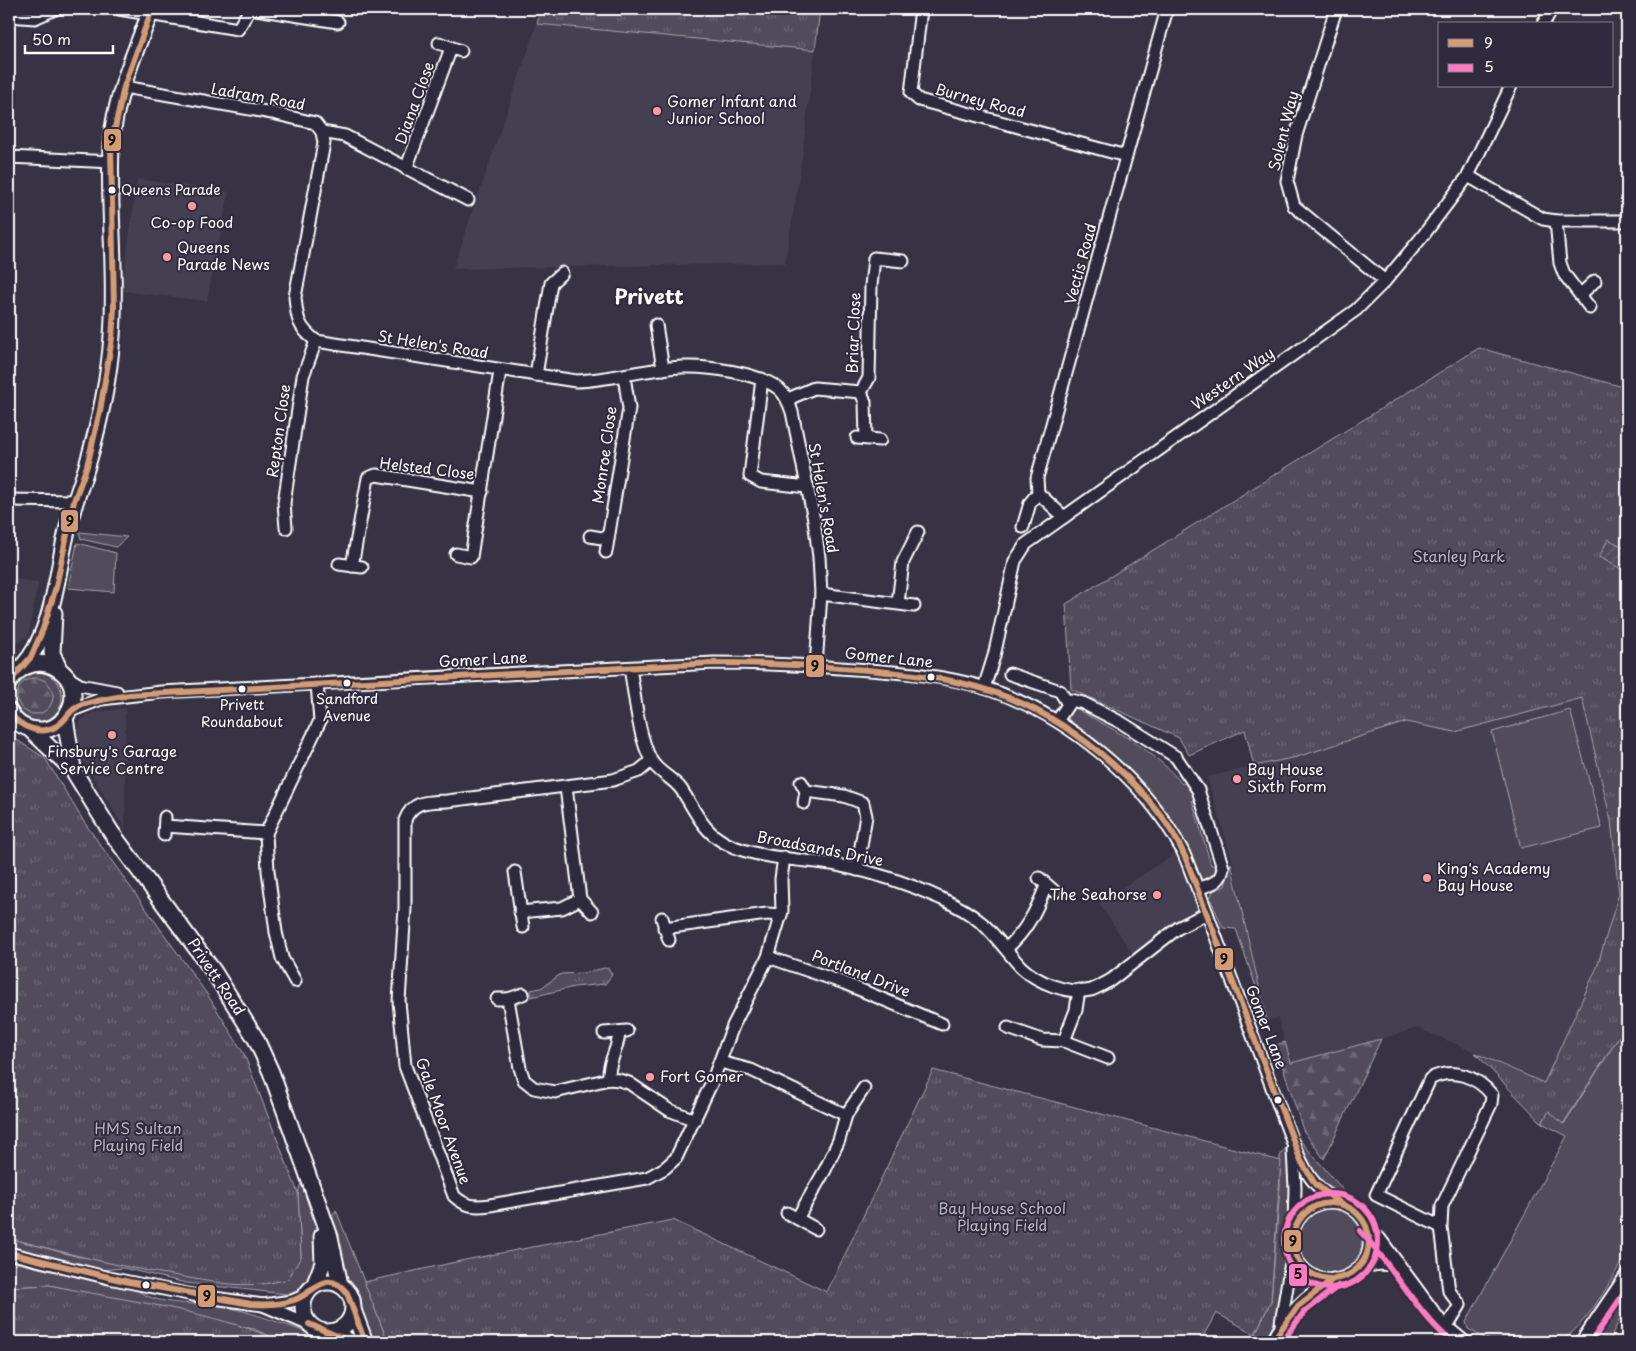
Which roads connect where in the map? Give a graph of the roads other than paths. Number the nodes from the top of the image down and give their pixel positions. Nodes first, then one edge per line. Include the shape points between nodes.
1 (55, 9) edge
2 (119, 9) edge
3 (252, 9) edge
4 (256, 9) edge
5 (921, 9) edge
6 (1167, 9) edge
7 (1336, 9) edge
8 (1552, 9) edge
9 (151, 11) edge
10 (9, 16) edge
11 (333, 17) edge
12 (1544, 22) edge
13 (439, 43) dead end
14 (124, 87) junction
15 (1510, 88) edge
16 (322, 132) junction
17 (1126, 156) junction
18 (9, 157) edge
19 (112, 162) junction
20 (406, 168) junction
21 (1468, 176) junction
22 (464, 194) dead end
23 (1556, 221) junction
24 (1627, 221) edge
25 (903, 261) dead end
26 (562, 273) dead end
27 (1385, 281) junction
28 (1595, 281) dead end
29 (1581, 294) junction
30 (1590, 308) dead end
31 (656, 325) dead end
32 (316, 341) junction
33 (663, 369) junction
34 (500, 371) junction
35 (536, 375) junction
36 (624, 376) junction
37 (762, 379) junction
38 (861, 392) junction
39 (788, 399) junction
40 (880, 440) dead end
41 (808, 487) junction
42 (482, 492) junction
43 (1038, 492) junction
44 (9, 500) edge
45 (74, 502) junction
46 (1064, 516) junction
47 (1023, 527) dead end
48 (286, 528) dead end
49 (918, 532) dead end
50 (590, 536) dead end
51 (608, 539) junction
52 (606, 552) dead end
53 (456, 554) dead end
54 (339, 564) dead end
55 (56, 587) junction
56 (821, 594) junction
57 (898, 603) junction
58 (914, 606) dead end
59 (816, 666) junction
60 (630, 668) junction
61 (63, 673) junction
62 (14, 674) edge
63 (1010, 674) dead end
64 (317, 684) junction
65 (984, 688) junction
66 (128, 694) junction
67 (1068, 704) junction
68 (9, 711) edge
69 (68, 714) junction
70 (1057, 720) junction
71 (20, 724) edge
72 (651, 761) junction
73 (73, 770) junction
74 (566, 786) junction
75 (804, 792) dead end
76 (165, 826) dead end
77 (266, 833) junction
78 (784, 857) junction
79 (857, 870) junction
80 (515, 872) dead end
81 (1047, 885) dead end
82 (1198, 889) junction
83 (580, 899) junction
84 (520, 912) junction
85 (592, 912) dead end
86 (1206, 913) junction
87 (781, 915) junction
88 (522, 927) dead end
89 (669, 940) dead end
90 (1007, 948) junction
91 (768, 957) junction
92 (295, 981) dead end
93 (1079, 990) junction
94 (523, 994) dead end
95 (942, 1024) dead end
96 (1008, 1028) dead end
97 (604, 1033) dead end
98 (1064, 1042) junction
99 (1108, 1058) dead end
100 (720, 1062) junction
101 (609, 1079) junction
102 (864, 1088) dead end
103 (846, 1115) junction
104 (694, 1120) junction
105 (1292, 1141) junction
106 (1340, 1203) junction
107 (319, 1205) junction
108 (1366, 1225) junction
109 (1294, 1228) junction
110 (1441, 1228) junction
111 (816, 1229) dead end
112 (1293, 1250) junction
113 (9, 1253) edge
114 (1356, 1270) junction
115 (1405, 1273) junction
116 (1627, 1274) edge
117 (1333, 1280) junction
118 (340, 1285) junction
119 (310, 1290) junction
120 (263, 1305) junction
121 (353, 1310) junction
122 (1281, 1325) junction
123 (312, 1326) junction
124 (1446, 1328) junction
125 (330, 1332) junction
126 (351, 1342) edge
127 (365, 1342) edge
128 (1272, 1342) edge
129 (1465, 1342) edge
130 (1581, 1342) edge

1 - 10 street via 35,18
2 - 9 street
3 - 9 street via 238,29
4 - 11 street
5 - 17 street, Burney Road via 911,93 918,100
6 - 17 street, Vectis Road
7 - 27 street, Solent Way via 1296,135 1287,182 1294,206
8 - 12 street
9 - 14 main road
13 - 20 street, Diana Close via 456,49
14 - 16 street, Ladram Road via 272,113 315,123
14 - 19 main road via 114,125
15 - 21 street, Western Way
16 - 20 street, Ladram Road via 345,136
16 - 32 street via 324,143 295,297 297,318 303,331
17 - 43 street, Vectis Road via 1037,478
18 - 19 street
19 - 45 main road via 112,336 100,411 87,466
20 - 22 street, Ladram Road
21 - 23 street via 1543,219
21 - 27 street, Western Way
23 - 24 street
23 - 29 street via 1560,263 1564,274
25 - 38 street, Briar Close via 874,258 870,286 869,378
26 - 35 street via 551,283
27 - 46 street, Western Way via 1356,310 1324,334
28 - 29 street
29 - 30 street
31 - 33 street
32 - 34 street, St Helen's Road
32 - 48 street, Repton Close via 303,376 284,503
33 - 36 street, St Helen's Road
33 - 37 street, St Helen's Road via 684,366
34 - 35 street, St Helen's Road
34 - 42 street
35 - 36 street, St Helen's Road via 576,381
36 - 51 street, Monroe Close via 629,408
37 - 39 street, St Helen's Road
37 - 41 street via 750,474 761,482
38 - 39 street, Briar Close via 814,388
38 - 40 street via 865,402 861,438
39 - 41 street, St Helen's Road
41 - 56 street, St Helen's Road via 817,538
42 - 53 street via 471,556
42 - 54 street, Helsted Close via 376,475 368,478 357,566
43 - 46 street
43 - 47 street via 1030,503
44 - 45 street
45 - 55 main road
46 - 65 street, Western Way via 1026,544 1015,561
49 - 57 street via 903,562
50 - 51 street
51 - 52 street, Monroe Close
55 - 61 main road via 52,653
55 - 62 main road via 37,646
56 - 57 street
56 - 59 street, St Helen's Road
57 - 58 street
59 - 60 street, Gomer Lane via 714,663
59 - 65 street, Gomer Lane via 945,678
60 - 64 street, Gomer Lane
60 - 72 street
61 - 62 main road via 48,664 34,663
61 - 66 street, Gomer Lane via 80,685
61 - 69 main road via 72,693
63 - 67 street via 1060,691
64 - 66 street, Gomer Lane
64 - 77 street via 320,721
65 - 70 street, Gomer Lane
66 - 69 street, Gomer Lane via 101,699
67 - 70 street
67 - 82 street via 1072,700 1083,703 1143,735 1176,757 1187,772 1207,813 1223,868 1217,882
68 - 71 main road
69 - 71 main road via 54,727 42,730
69 - 73 main road, Privett Road via 66,733
70 - 82 street, Gomer Lane via 1090,745 1142,793 1182,851
71 - 73 main road, Privett Road
72 - 74 street, Gale Moor Avenue via 639,771 613,780
72 - 78 street, Broadsands Drive via 679,786 700,820 726,844
73 - 107 main road, Privett Road via 111,832 214,972 256,1039
74 - 83 street
74 - 104 street, Gale Moor Avenue via 420,802 408,812 405,820 405,908 399,1001 405,1066 454,1196 463,1204 475,1207 647,1178 676,1158
75 - 79 street via 844,796 863,803 866,816
76 - 77 street
77 - 92 street via 276,932 282,958
78 - 79 street, Broadsands Drive
78 - 87 street, Gale Moor Avenue
79 - 90 street, Broadsands Drive via 903,883 952,904 978,920
80 - 84 street
81 - 90 street via 1031,920
82 - 86 street, Gomer Lane
83 - 84 street via 562,908
83 - 85 street
84 - 88 street
86 - 93 street, Broadsands Drive via 1178,928 1111,980 1090,990
86 - 105 street, Gomer Lane
87 - 89 street via 663,923
87 - 91 street, Gale Moor Avenue
90 - 93 street, Broadsands Drive via 1034,977 1060,988
91 - 95 street, Portland Drive via 914,1004
91 - 100 street, Gale Moor Avenue via 733,1026
93 - 98 street via 1076,1010
94 - 101 street via 503,999 524,1080 534,1088 555,1092
96 - 98 street via 1042,1040
97 - 101 street via 623,1031 608,1072
98 - 99 street
100 - 103 street via 751,1070
100 - 104 street, Gale Moor Avenue
101 - 104 street via 629,1083 669,1110
102 - 103 street
103 - 111 street via 825,1170 792,1215
105 - 106 street via 1314,1185
105 - 109 street
106 - 108 street via 1351,1208
106 - 109 street via 1329,1202 1313,1207 1300,1217
107 - 118 main road, Privett Road via 330,1237
107 - 119 main road, Privett Road via 322,1263
108 - 114 street via 1369,1249
108 - 115 street
109 - 112 street
110 - 110 street via 1376,1194 1430,1079 1442,1072 1460,1074 1486,1087 1492,1095 1492,1104 1442,1206
110 - 124 street via 1449,1291 1460,1306
112 - 117 street via 1303,1268 1322,1279
112 - 122 street
113 - 120 street via 109,1278
114 - 115 street via 1382,1263 1393,1265
114 - 117 street
115 - 124 street
116 - 130 street
117 - 122 street via 1309,1294
118 - 119 main road via 324,1282
118 - 121 main road via 349,1293
119 - 120 street via 292,1301
119 - 123 main road via 302,1308
120 - 123 street
121 - 125 main road via 346,1325
121 - 127 main road
122 - 128 street
123 - 125 main road via 318,1331
124 - 129 street
125 - 126 main road

